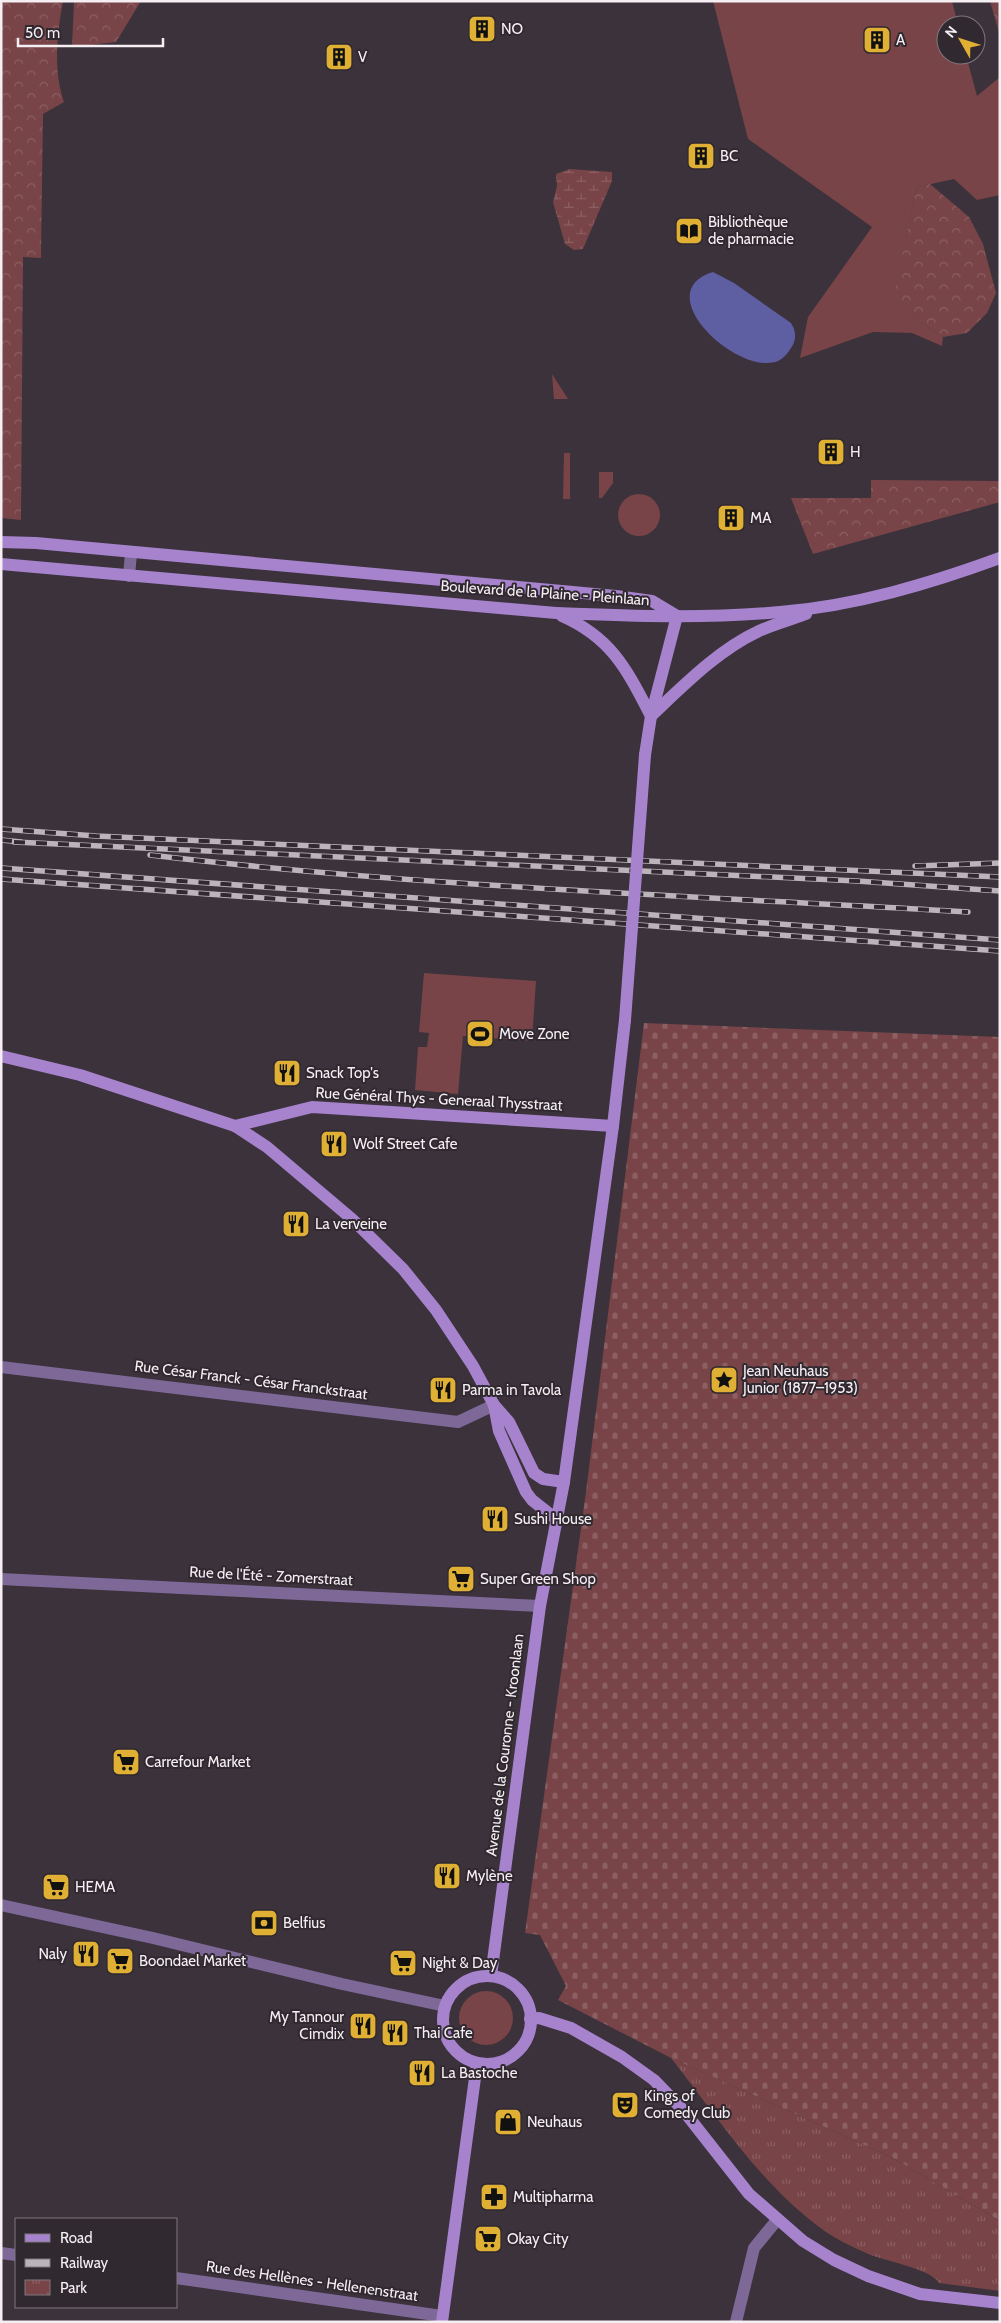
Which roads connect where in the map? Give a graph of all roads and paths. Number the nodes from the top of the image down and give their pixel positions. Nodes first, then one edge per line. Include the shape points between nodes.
1 (1, 542) edge
2 (131, 553) junction
3 (1000, 558) edge
4 (1, 564) edge
5 (128, 576) junction
6 (827, 606) junction
7 (556, 613) junction
8 (677, 616) junction
9 (651, 716) junction
10 (1, 1056) edge
11 (236, 1126) junction
12 (613, 1126) junction
13 (1, 1367) edge
14 (494, 1405) junction
15 (564, 1482) junction
16 (556, 1519) junction
17 (1, 1579) edge
18 (540, 1606) junction
19 (1, 1905) edge
20 (491, 1976) junction
21 (445, 2006) junction
22 (530, 2019) junction
23 (477, 2063) junction
24 (777, 2220) junction
25 (1, 2253) edge
26 (15, 2255) edge
27 (178, 2278) edge
28 (1000, 2304) edge
29 (442, 2319) edge
30 (736, 2322) edge

1 - 2 street, Boulevard de la Plaine - Pleinlaan
2 - 5 street
2 - 8 street, Boulevard de la Plaine - Pleinlaan via 616,596 652,601
3 - 6 street via 901,590
4 - 5 street, Boulevard de la Plaine - Pleinlaan
5 - 7 street, Boulevard de la Plaine - Pleinlaan
6 - 8 street via 780,612
6 - 9 street via 759,631 742,641 701,670
7 - 8 street, Boulevard de la Plaine - Pleinlaan
7 - 9 street via 596,635 621,660
8 - 9 street, Avenue de la Couronne - Kroonlaan
9 - 12 street, Avenue de la Couronne - Kroonlaan, bridge via 645,755 626,1020
10 - 11 street via 80,1075
11 - 12 street, Rue Général Thys - Generaal Thysstraat via 312,1107
11 - 14 street via 288,1163 352,1219 402,1269 436,1310
12 - 15 street, Avenue de la Couronne - Kroonlaan
13 - 14 street, Rue César Franck - César Franckstraat via 458,1422
14 - 15 street via 509,1422 534,1473 543,1479
14 - 16 street via 499,1431 526,1492
15 - 16 street, Avenue de la Couronne - Kroonlaan
16 - 18 street, Avenue de la Couronne - Kroonlaan
17 - 18 street, Rue de l'Été - Zomerstraat
18 - 20 street, Avenue de la Couronne - Kroonlaan
19 - 21 street
20 - 21 street via 468,1980 450,1995
20 - 22 street via 506,1980 520,1991 526,1999
21 - 23 street via 446,2037 459,2054
22 - 23 street via 525,2041 518,2050 500,2062
22 - 24 street via 539,2018 571,2028 622,2057 654,2080 683,2110 749,2194
23 - 29 street
24 - 28 street via 803,2241 868,2276 920,2294
24 - 30 street via 754,2248
25 - 26 street
27 - 29 street, Rue des Hellènes - Hellenenstraat

